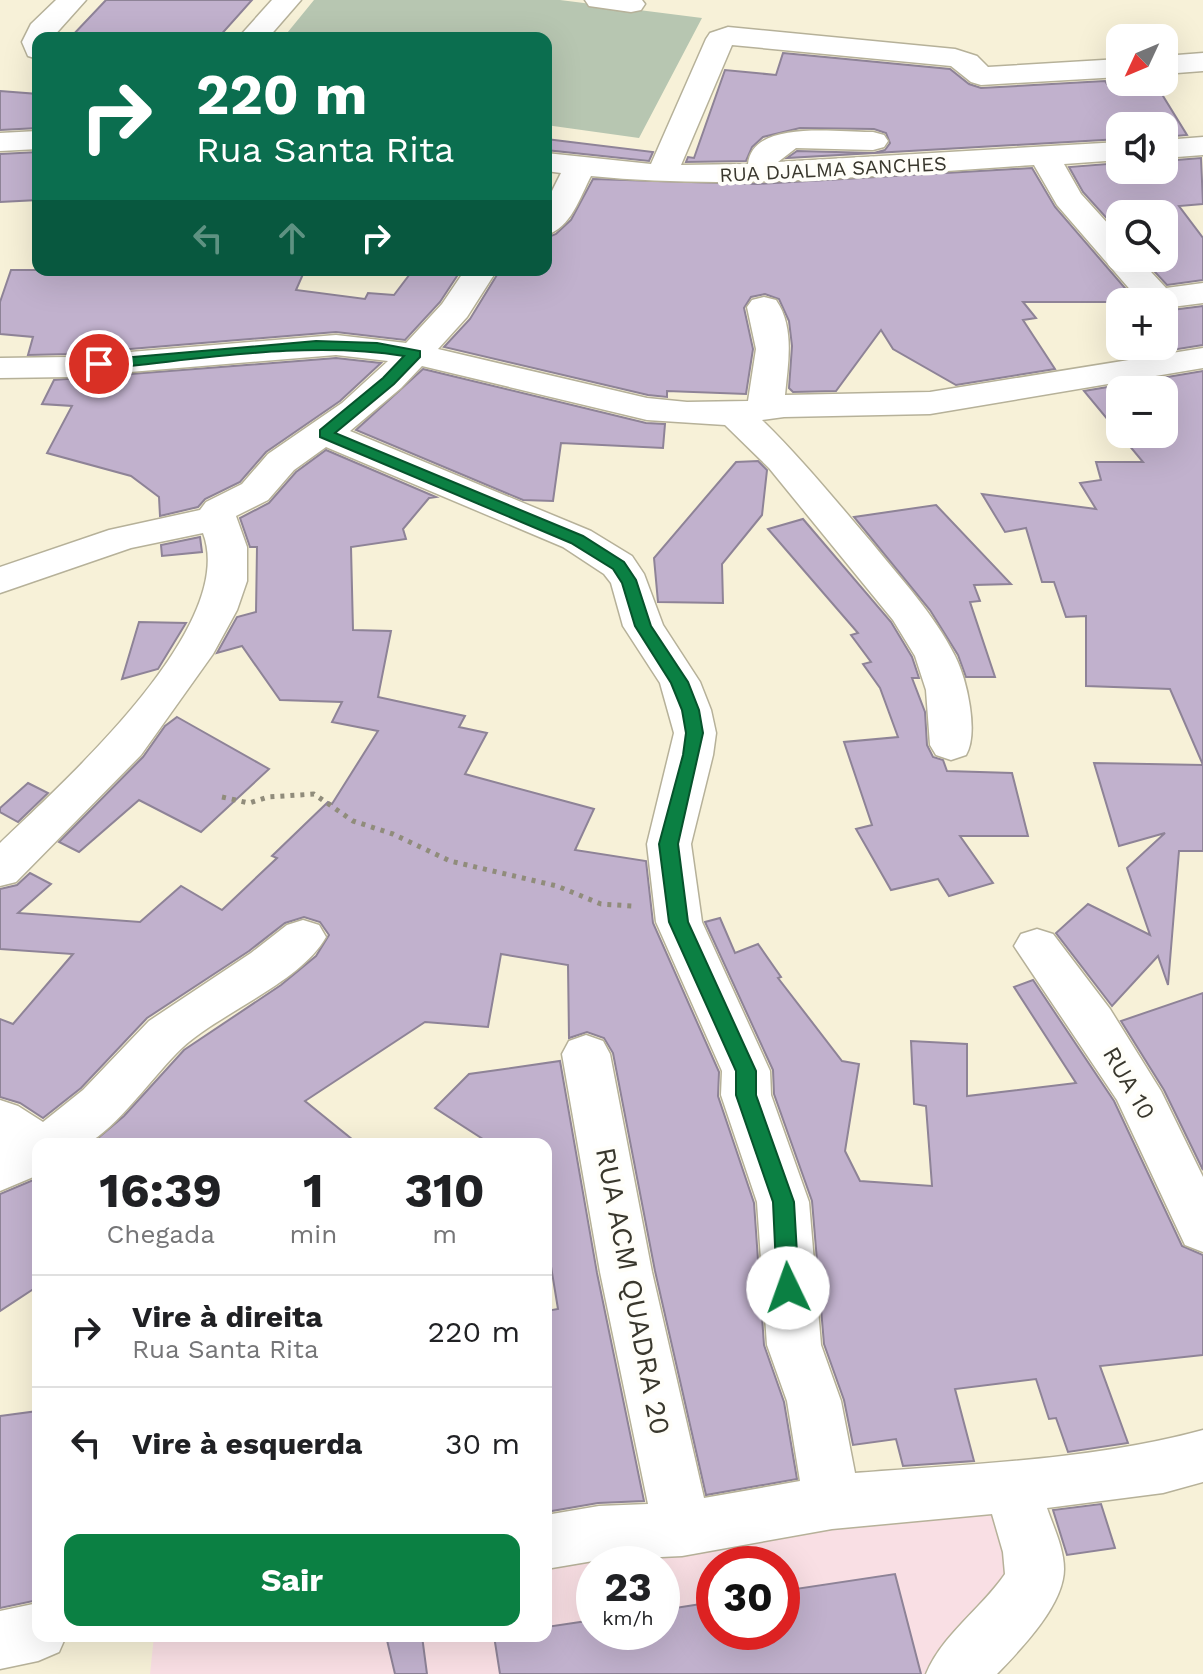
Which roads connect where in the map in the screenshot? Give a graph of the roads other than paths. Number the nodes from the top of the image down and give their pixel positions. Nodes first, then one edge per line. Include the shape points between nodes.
1 (72, 0) edge
2 (287, 0) edge
3 (599, 0) edge
4 (631, 4) dead end
5 (40, 32) edge
6 (258, 32) edge
7 (1203, 62) edge
8 (1178, 64) edge
9 (1106, 69) edge
10 (32, 140) edge
11 (0, 142) edge
12 (1203, 146) edge
13 (1178, 148) edge
14 (1106, 152) edge
15 (1044, 156) junction
16 (552, 163) edge
17 (580, 167) junction
18 (662, 174) junction
19 (552, 218) edge
20 (477, 276) edge
21 (1203, 293) edge
22 (764, 307) dead end
23 (415, 354) junction
24 (1203, 358) edge
25 (0, 368) edge
26 (750, 411) junction
27 (325, 434) junction
28 (217, 518) junction
29 (0, 581) edge
30 (951, 745) dead end
31 (0, 870) edge
32 (303, 937) dead end
33 (1037, 946) dead end
34 (586, 1054) dead end
35 (0, 1120) edge
36 (58, 1138) edge
37 (32, 1141) edge
38 (32, 1154) edge
39 (0, 1170) edge
40 (1203, 1230) edge
41 (1203, 1456) edge
42 (1011, 1486) junction
43 (832, 1502) junction
44 (682, 1529) junction
45 (552, 1541) edge
46 (956, 1674) edge

1 - 5 street
2 - 6 street
3 - 4 street
7 - 8 street
9 - 18 street via 981,76 955,58 724,37
10 - 11 street
12 - 13 street
14 - 15 street, RUA DJALMA SANCHES
15 - 18 street, RUA DJALMA SANCHES via 763,174
15 - 21 street via 1068,198 1152,294 1164,298
16 - 17 street, RUA DJALMA SANCHES
17 - 18 street, RUA DJALMA SANCHES
17 - 19 street
20 - 23 street
22 - 26 street via 773,349
23 - 25 street via 323,345
23 - 26 street via 647,409
23 - 27 street
24 - 26 street via 930,403
26 - 30 street via 782,460 908,612 935,656 947,690
27 - 28 street via 281,462 255,492 219,510
27 - 43 street via 577,539 618,565 630,583 643,626 680,682 695,733 669,844 679,922 746,1071 746,1095 783,1202 794,1345 814,1401
28 - 29 street via 122,538
28 - 31 street via 228,547 227,581 193,654 126,745
32 - 36 street via 166,1034 100,1104
33 - 40 street, RUA 10 via 1137,1091
34 - 44 street, RUA ACM QUADRA 20
35 - 37 street
38 - 39 street
41 - 42 street via 1163,1467
42 - 43 street
42 - 46 street via 1035,1570 1032,1586
43 - 44 street
44 - 45 street

